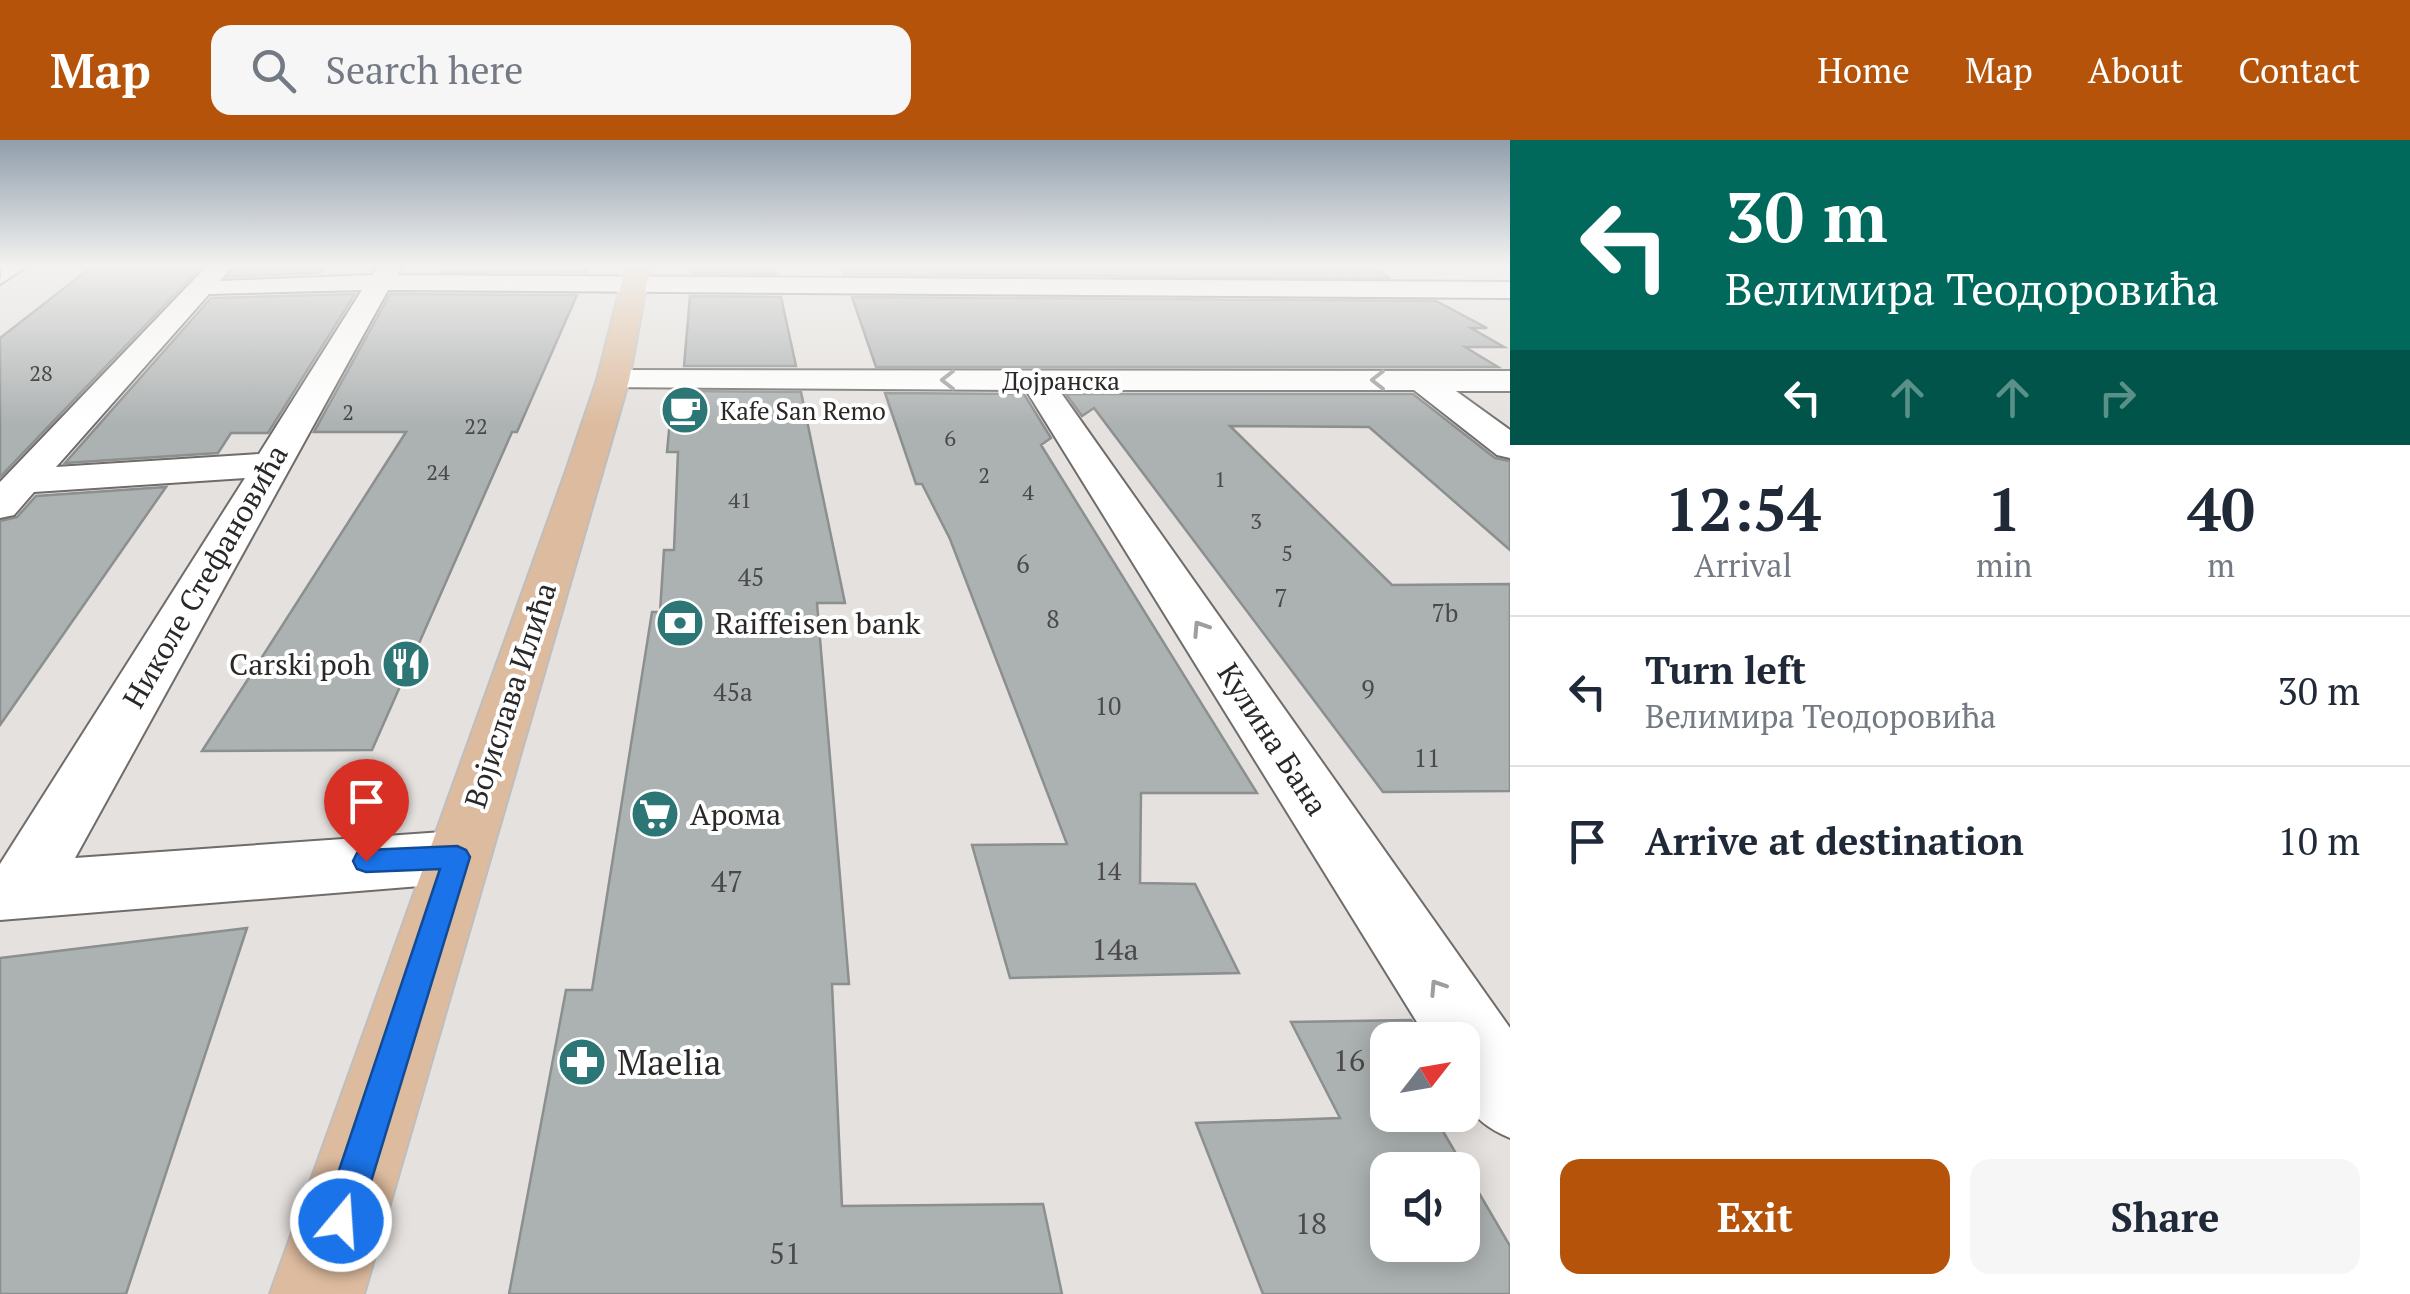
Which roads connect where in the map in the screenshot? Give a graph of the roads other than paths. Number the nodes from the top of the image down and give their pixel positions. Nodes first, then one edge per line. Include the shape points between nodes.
1 (175, 319) edge
2 (357, 319) edge
3 (626, 319) edge
4 (613, 380) junction
5 (1036, 380) junction
6 (1422, 380) junction
7 (1510, 382) edge
8 (1510, 446) edge
9 (268, 465) junction
10 (11, 494) edge
11 (457, 857) junction
12 (11, 890) edge
13 (1510, 1097) edge
14 (317, 1294) edge

1 - 10 street
2 - 9 street, Николе Стефановића
3 - 4 main road, Војислава Илића
5 -> 4 street, Дојранска
4 - 11 main road, Војислава Илића
6 -> 5 street, Дојранска
13 -> 5 street, Кулина Бана
6 - 7 street, Дојранска
6 - 8 street
9 - 10 street
9 - 12 street, Николе Стефановића
11 - 12 street
11 - 14 main road, Војислава Илића

